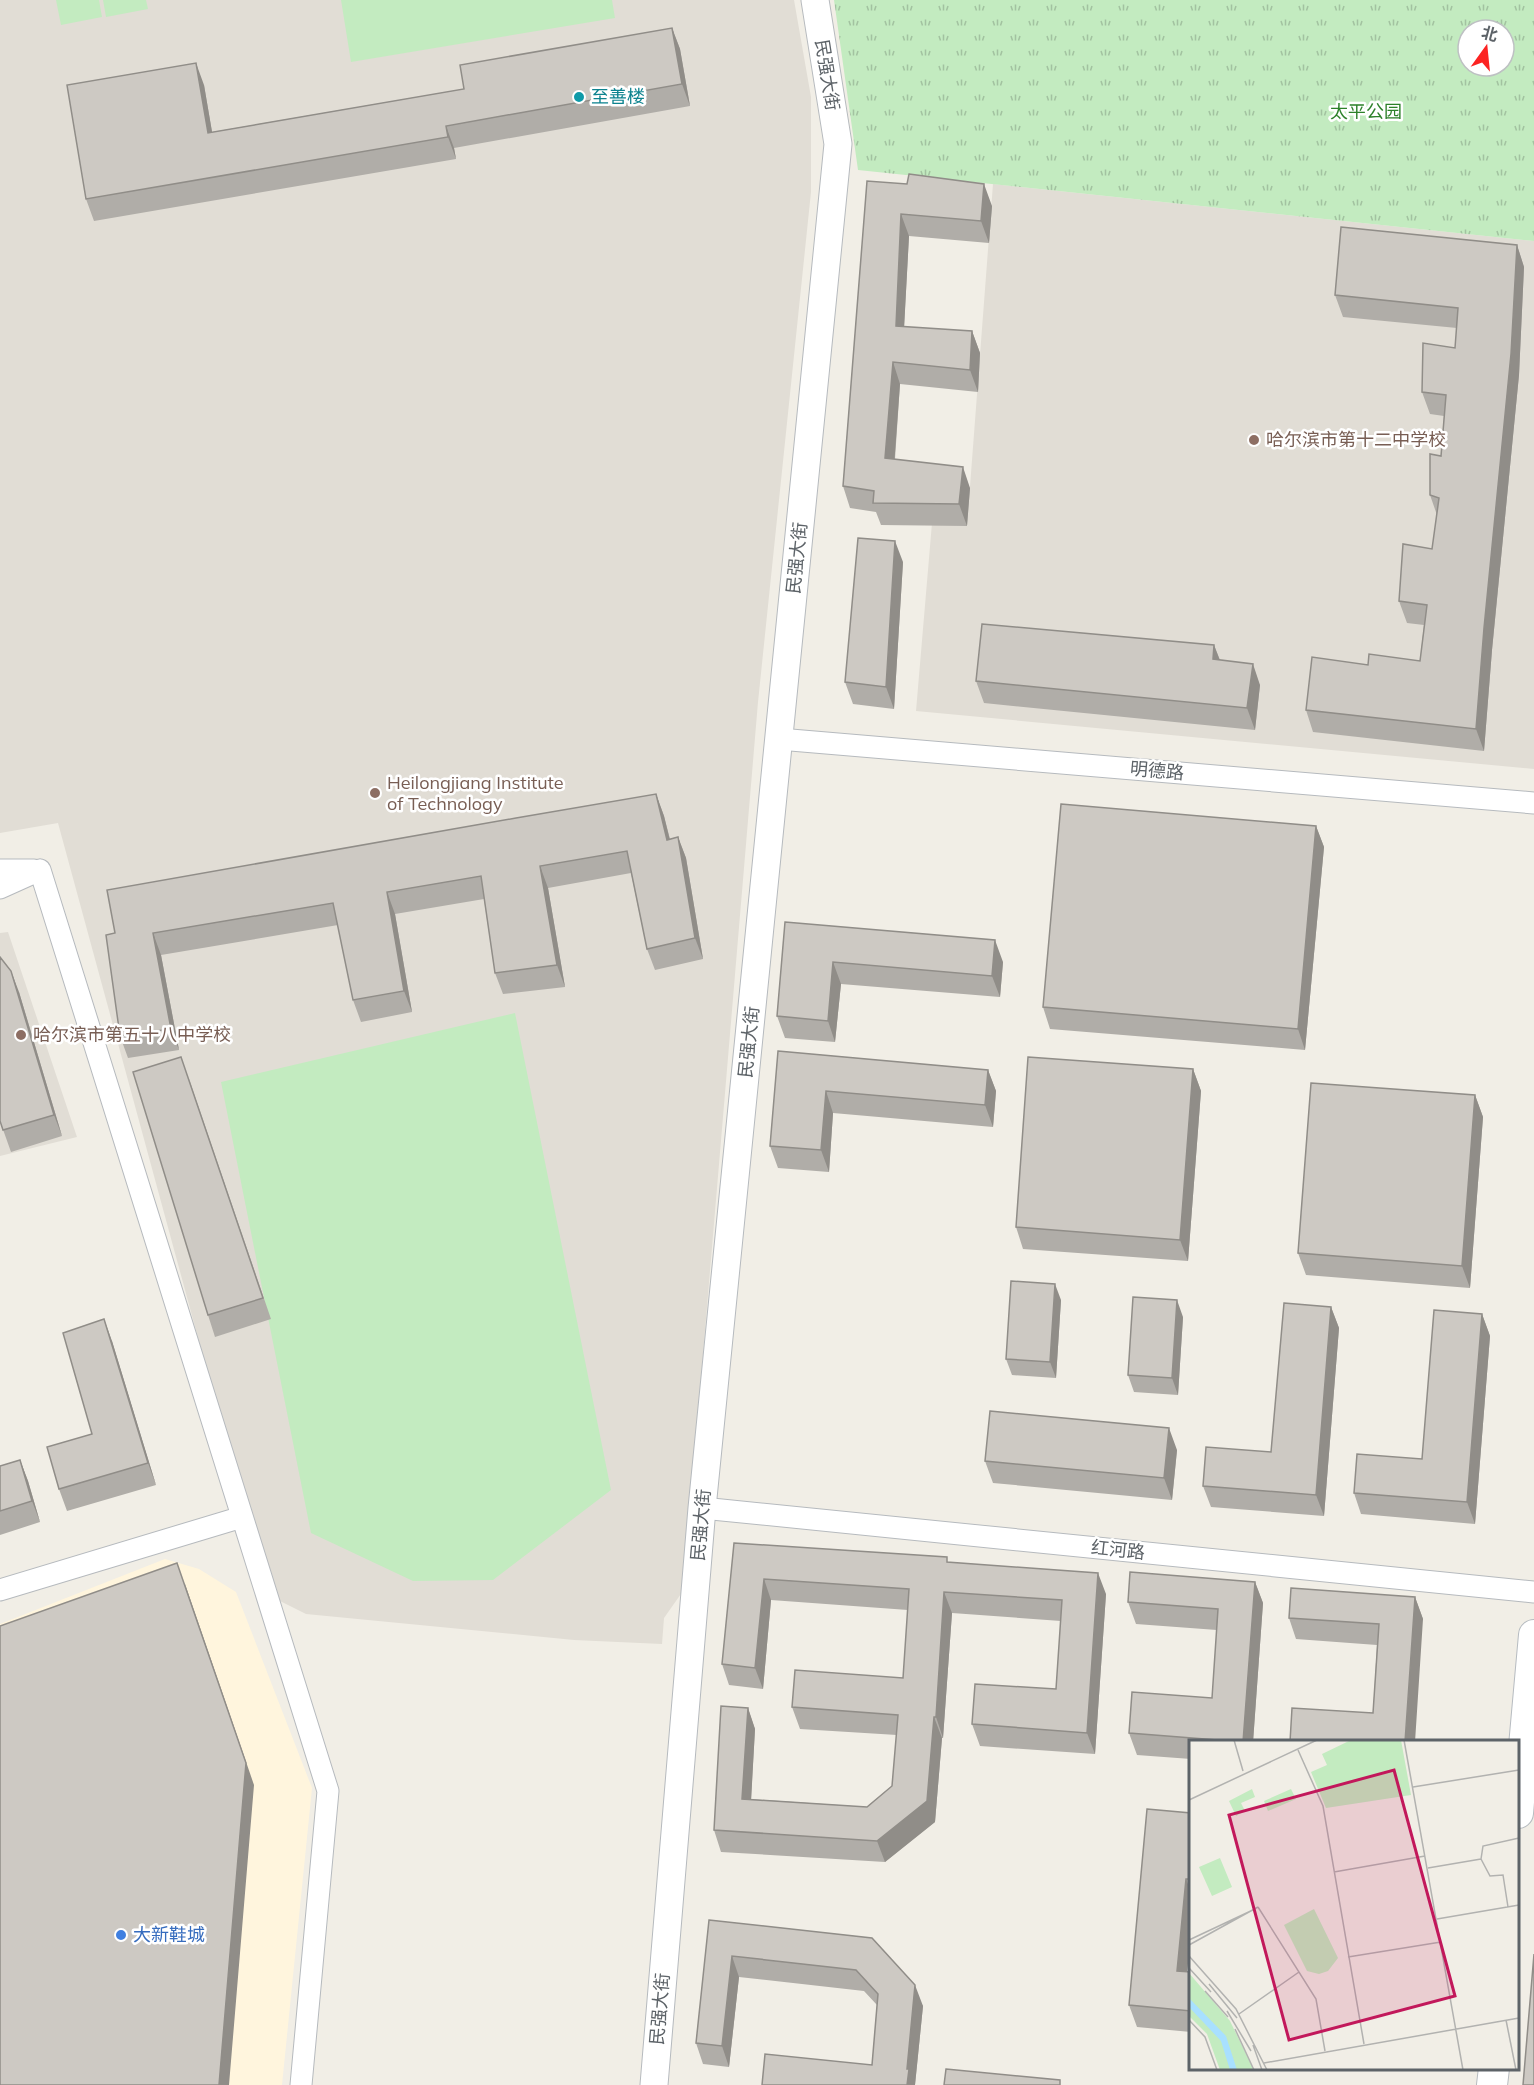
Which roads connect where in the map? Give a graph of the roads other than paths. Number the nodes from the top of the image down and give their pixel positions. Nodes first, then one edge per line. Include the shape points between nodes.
1 (815, 0) edge
2 (779, 739) junction
3 (1534, 803) edge
4 (0, 870) edge
5 (40, 870) junction
6 (0, 888) edge
7 (702, 1508) junction
8 (242, 1517) junction
9 (0, 1590) edge
10 (1534, 1592) edge
11 (1534, 1635) edge
12 (1519, 1802) edge
13 (1494, 2070) edge
14 (301, 2085) edge
15 (654, 2085) edge
16 (1492, 2085) edge

1 - 2 street, 民强大街 via 838,144
2 - 3 street, 明德路
2 - 7 street, 民强大街
4 - 5 street
5 - 6 street
5 - 8 street
7 - 10 street, 红河路
7 - 15 street, 民强大街
8 - 9 street
8 - 14 street via 328,1791
11 - 12 main road
13 - 16 main road

